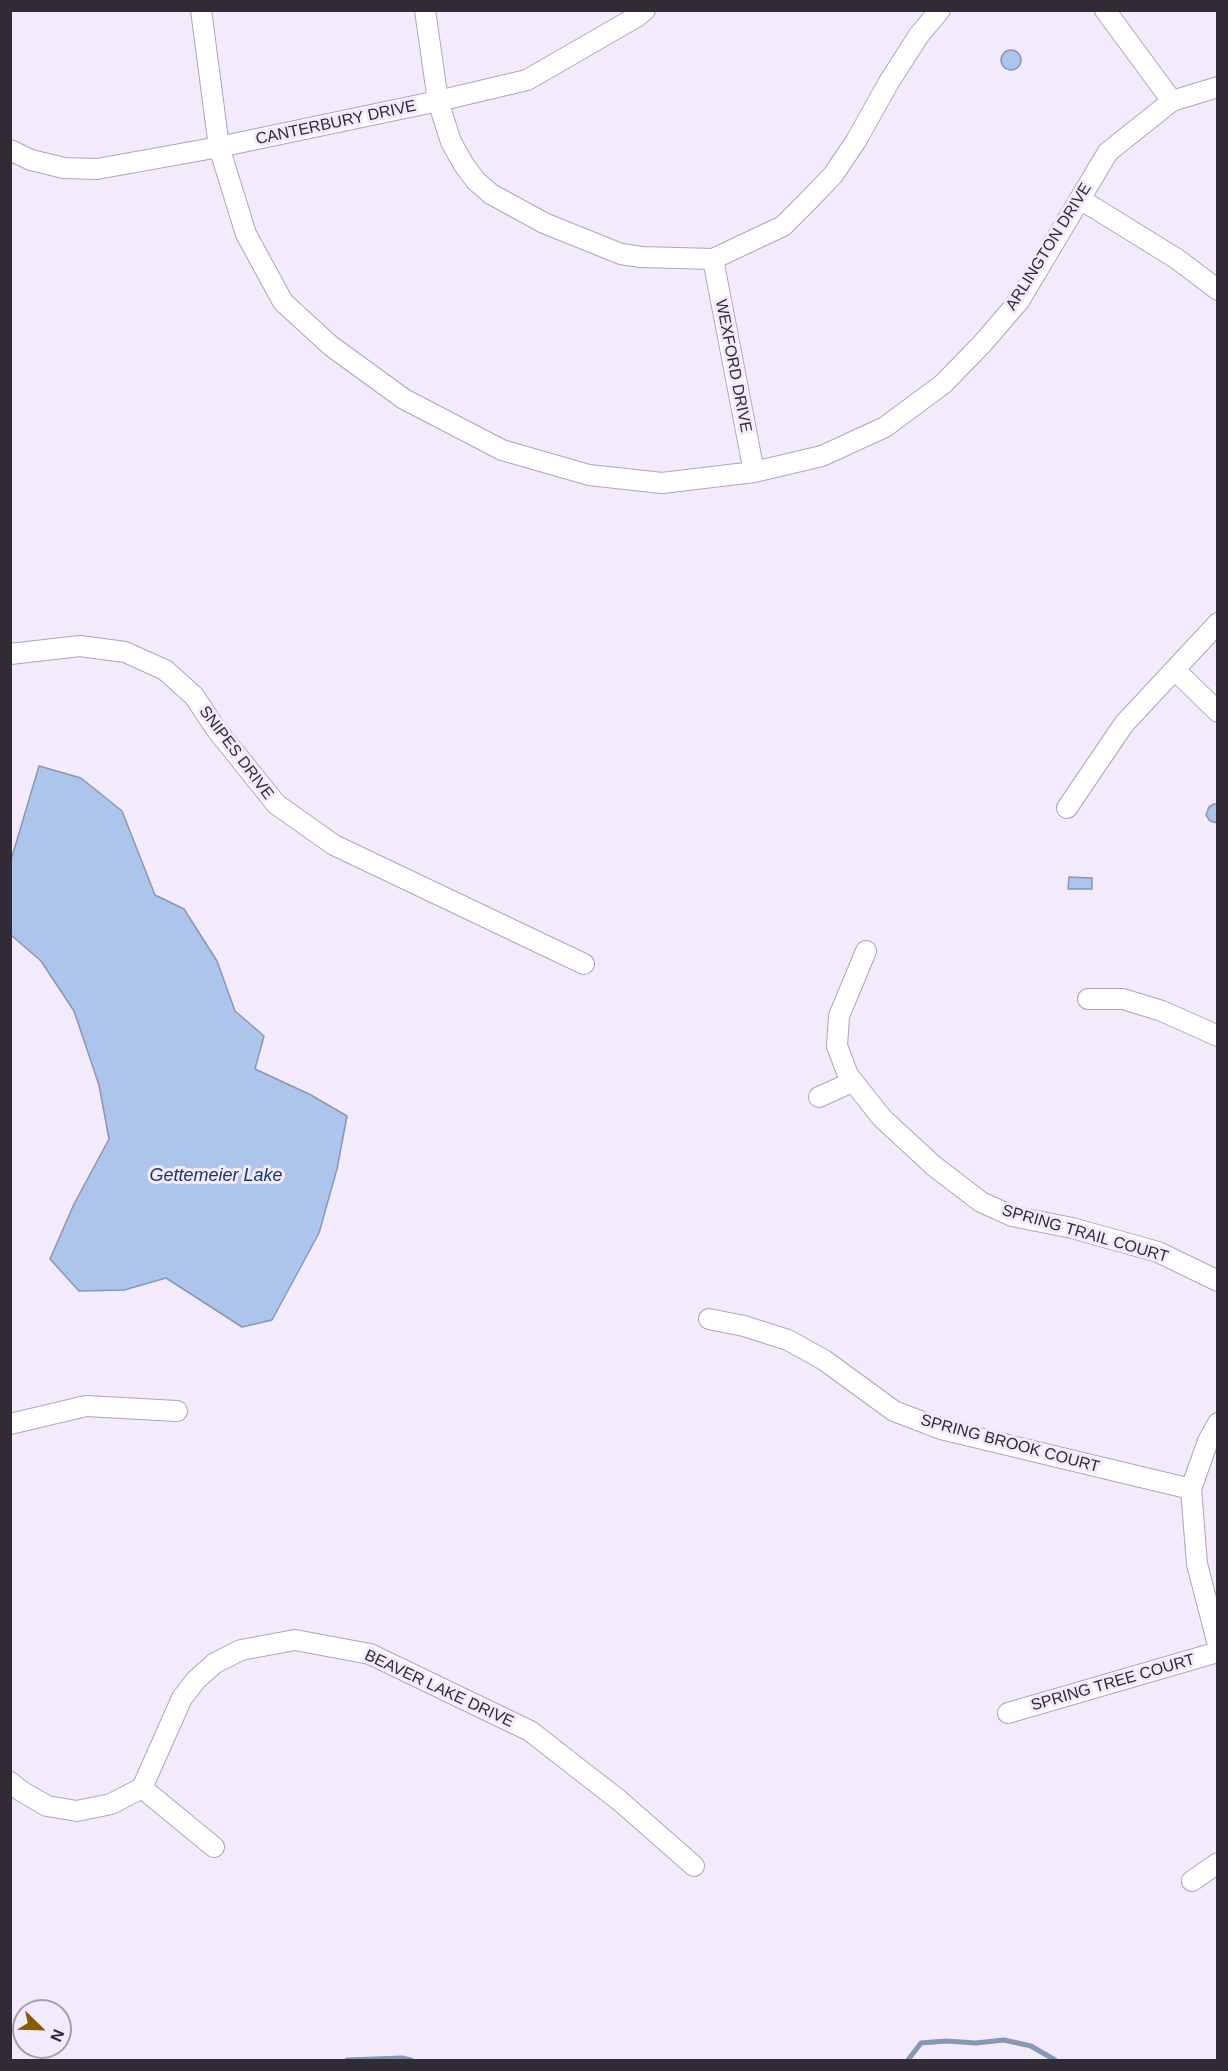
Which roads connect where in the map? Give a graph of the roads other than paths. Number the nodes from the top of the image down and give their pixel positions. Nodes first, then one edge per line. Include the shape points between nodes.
1 (201, 10) edge
2 (425, 10) edge
3 (645, 10) edge
4 (940, 10) edge
5 (1105, 10) edge
6 (1218, 87) edge
7 (438, 101) junction
8 (1172, 101) junction
9 (219, 147) junction
10 (10, 150) edge
11 (1080, 199) junction
12 (713, 259) junction
13 (1218, 290) edge
14 (754, 472) junction
15 (1218, 623) edge
16 (10, 654) edge
17 (1175, 670) junction
18 (1218, 712) edge
19 (1067, 808) dead end
20 (866, 951) dead end
21 (584, 964) dead end
22 (1088, 999) dead end
23 (1218, 1036) edge
24 (852, 1082) junction
25 (819, 1097) dead end
26 (1218, 1281) edge
27 (709, 1319) dead end
28 (177, 1411) dead end
29 (1218, 1423) edge
30 (10, 1424) edge
31 (1191, 1489) junction
32 (1218, 1645) edge
33 (1218, 1652) edge
34 (1008, 1713) dead end
35 (10, 1782) edge
36 (142, 1788) junction
37 (214, 1847) dead end
38 (1218, 1863) edge
39 (694, 1866) dead end
40 (1192, 1881) dead end

1 - 9 street, ARLINGTON DRIVE
2 - 7 street
3 - 7 street, CANTERBURY DRIVE via 527,80
4 - 12 street via 913,45 833,175 783,226
5 - 8 street
6 - 8 street, ARLINGTON DRIVE
7 - 9 street, CANTERBURY DRIVE
7 - 12 street via 451,142 464,165 491,194 544,223 621,254
8 - 11 street, ARLINGTON DRIVE via 1108,152
9 - 10 street, CANTERBURY DRIVE via 98,169 53,165
9 - 14 street, ARLINGTON DRIVE via 246,234 283,302 331,346 404,399 502,450 589,476 662,483
11 - 13 street
11 - 14 street, ARLINGTON DRIVE via 1019,301 943,384 885,427 822,456
12 - 14 street, WEXFORD DRIVE
15 - 17 street
16 - 21 street, SNIPES DRIVE via 81,646 125,652 165,670 194,696 276,804 334,845
17 - 18 street
17 - 19 street via 1124,724
20 - 24 street, SPRING TRAIL COURT via 839,1016 837,1046
22 - 23 street via 1123,999
24 - 25 street
24 - 26 street, SPRING TRAIL COURT via 882,1118 981,1202 1012,1216 1158,1252
27 - 31 street, SPRING BROOK COURT via 788,1340 824,1360 894,1411 942,1429
28 - 30 street via 86,1406
29 - 31 street
31 - 32 street via 1197,1564
33 - 34 street, SPRING TREE COURT
35 - 36 street via 47,1806 77,1810 111,1804
36 - 37 street
36 - 39 street, BEAVER LAKE DRIVE via 182,1698 196,1680 215,1663 241,1650 295,1641 370,1654 530,1731 620,1801
38 - 40 street

